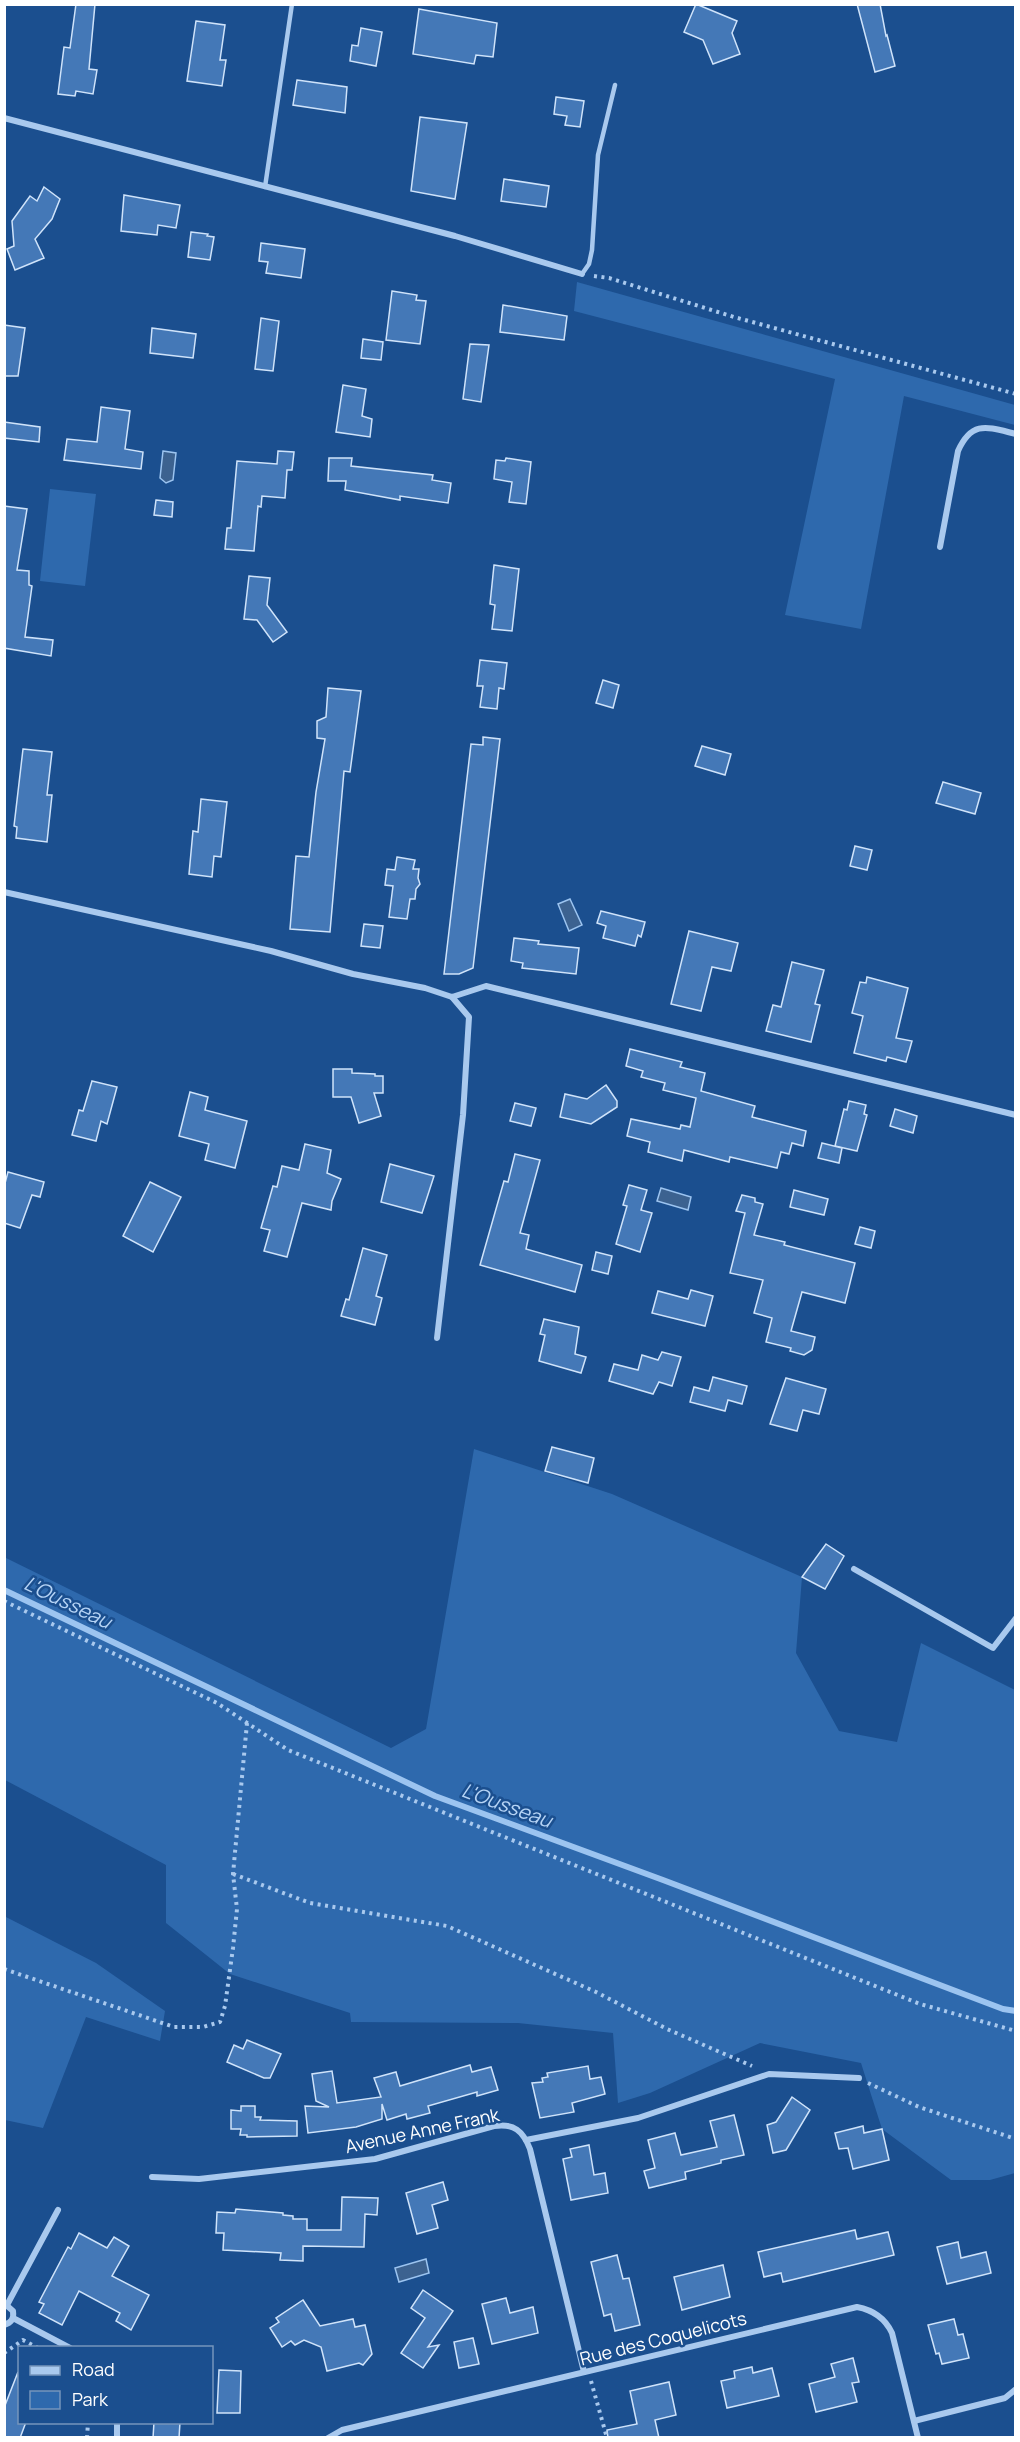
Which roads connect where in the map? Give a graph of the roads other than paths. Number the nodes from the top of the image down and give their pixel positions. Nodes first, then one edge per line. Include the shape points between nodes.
1 (292, 4) edge
2 (615, 85) dead end
3 (4, 118) edge
4 (265, 187) junction
5 (582, 274) joint
6 (1016, 434) edge
7 (940, 547) dead end
8 (4, 892) edge
9 (452, 997) junction
10 (1016, 1115) edge
11 (437, 1338) dead end
12 (854, 1569) dead end
13 (1016, 1618) edge
14 (859, 2078) road end
15 (526, 2140) junction
16 (152, 2176) dead end
17 (58, 2210) dead end
18 (6, 2304) edge
19 (13, 2318) junction
20 (4, 2325) edge
21 (66, 2346) edge
22 (584, 2373) junction
23 (1016, 2389) edge
24 (914, 2421) junction
25 (328, 2438) edge
26 (918, 2438) edge

1 - 4 lane
2 - 5 lane via 598,155 590,264
3 - 4 street
4 - 5 street via 455,236
6 - 7 street via 978,428 963,438 957,451
8 - 9 street via 271,951
9 - 10 street via 486,986
9 - 11 street via 469,1017 463,1115
12 - 13 street via 993,1648
14 - 15 street via 769,2074 638,2118
15 - 16 street, Avenue Anne Frank via 517,2128 504,2124 375,2158 198,2179
15 - 22 street
17 - 18 street
18 - 19 street via 13,2311
19 - 20 street
19 - 21 street
22 - 24 street, Rue des Coquelicots via 857,2307 877,2315 889,2326
22 - 25 street, Rue des Coquelicots via 342,2430
23 - 24 street via 1005,2398
24 - 26 street, Rue des Coquelicots

